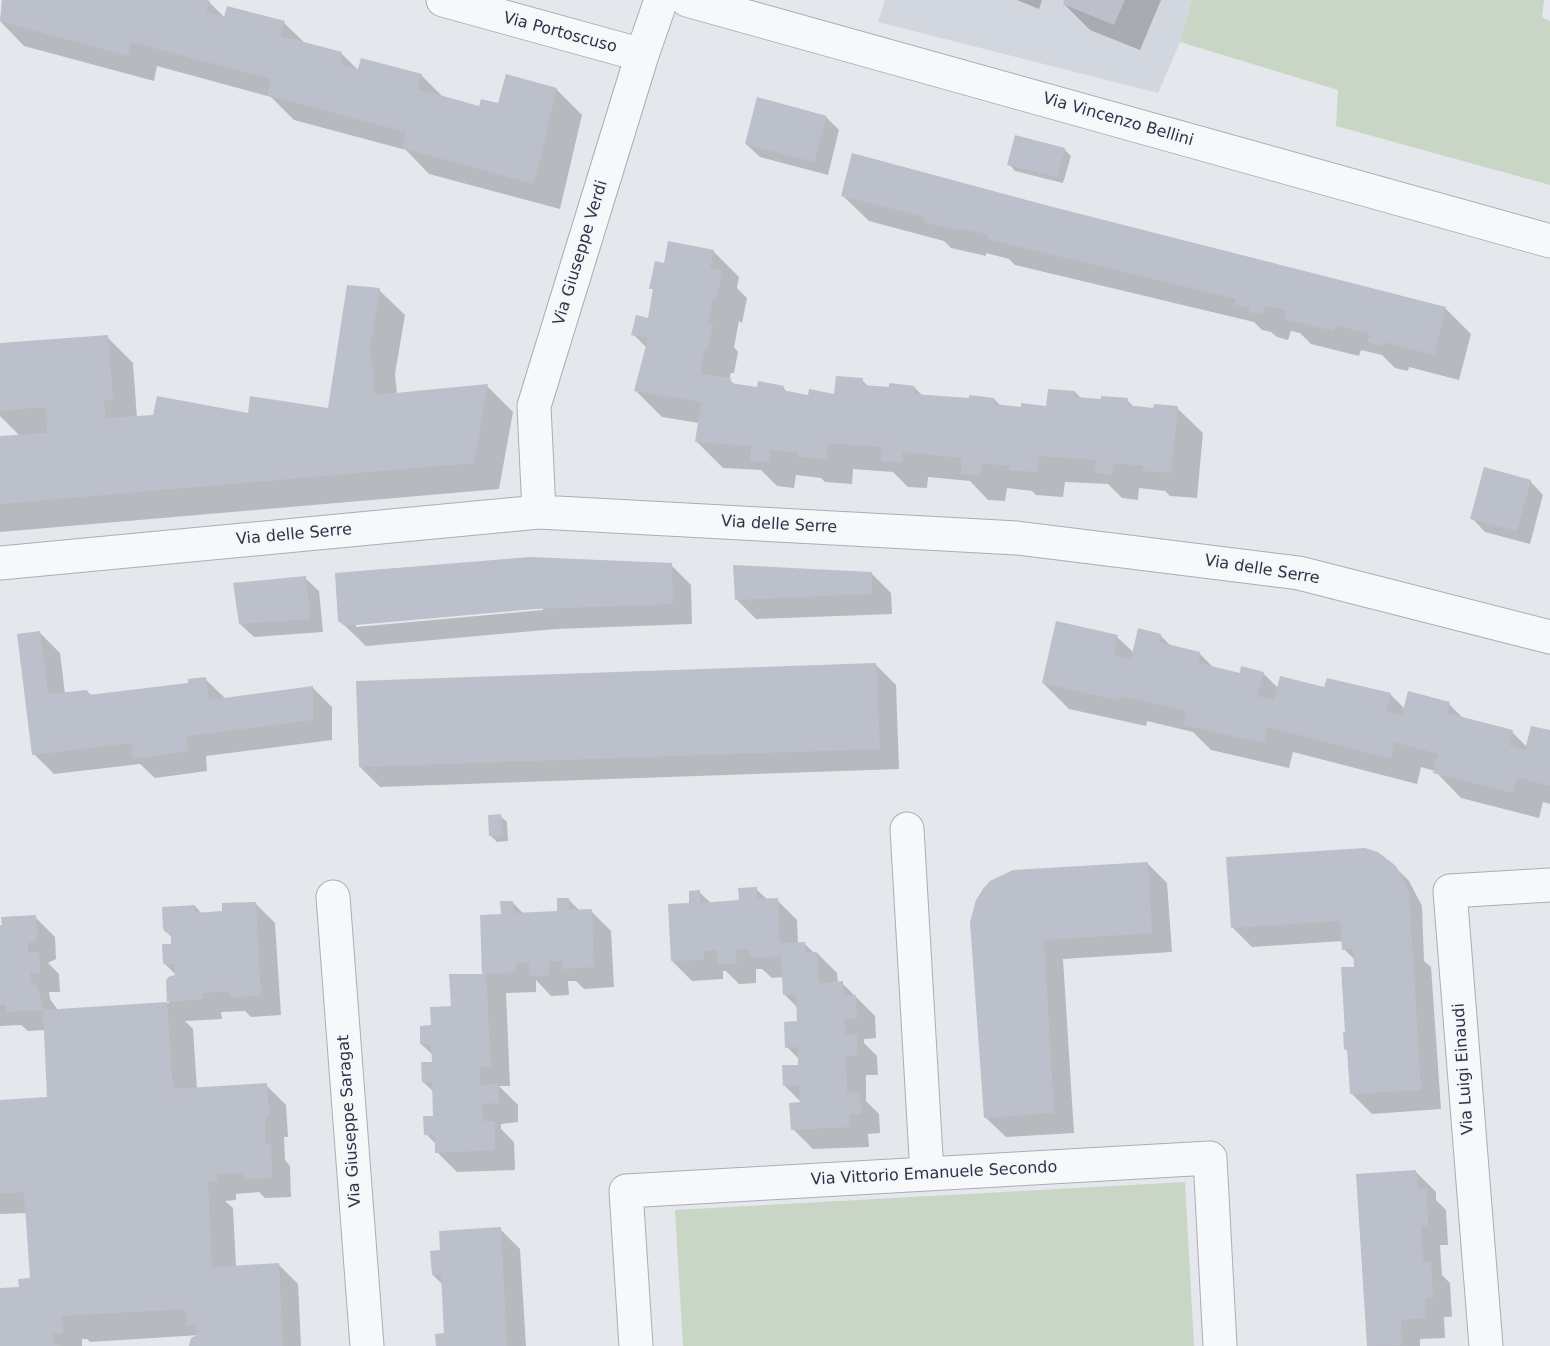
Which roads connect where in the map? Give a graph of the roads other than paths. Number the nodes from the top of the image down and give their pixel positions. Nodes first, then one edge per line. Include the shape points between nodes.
1 (443, 0) edge
2 (661, 0) edge
3 (687, 0) edge
4 (642, 55) junction
5 (1550, 241) edge
6 (539, 512) junction
7 (0, 563) edge
8 (1550, 637) edge
9 (908, 829) dead end
10 (1550, 885) edge
11 (333, 897) dead end
12 (927, 1174) junction
13 (367, 1346) edge
14 (636, 1346) edge
15 (1220, 1346) edge
16 (1486, 1346) edge

1 - 4 street, Via Portoscuso
2 - 4 street, Via Giuseppe Verdi
3 - 5 street, Via Vincenzo Bellini
4 - 6 street, Via Giuseppe Verdi via 534,406
6 - 7 street, Via delle Serre
6 - 8 street, Via delle Serre via 1041,541 1299,573
9 - 12 street
10 - 16 street, Via Luigi Einaudi via 1450,891
11 - 13 street, Via Giuseppe Saragat
12 - 14 street, Via Vittorio Emanuele Secondo via 626,1191
12 - 15 street, Via Vittorio Emanuele Secondo via 1210,1158

